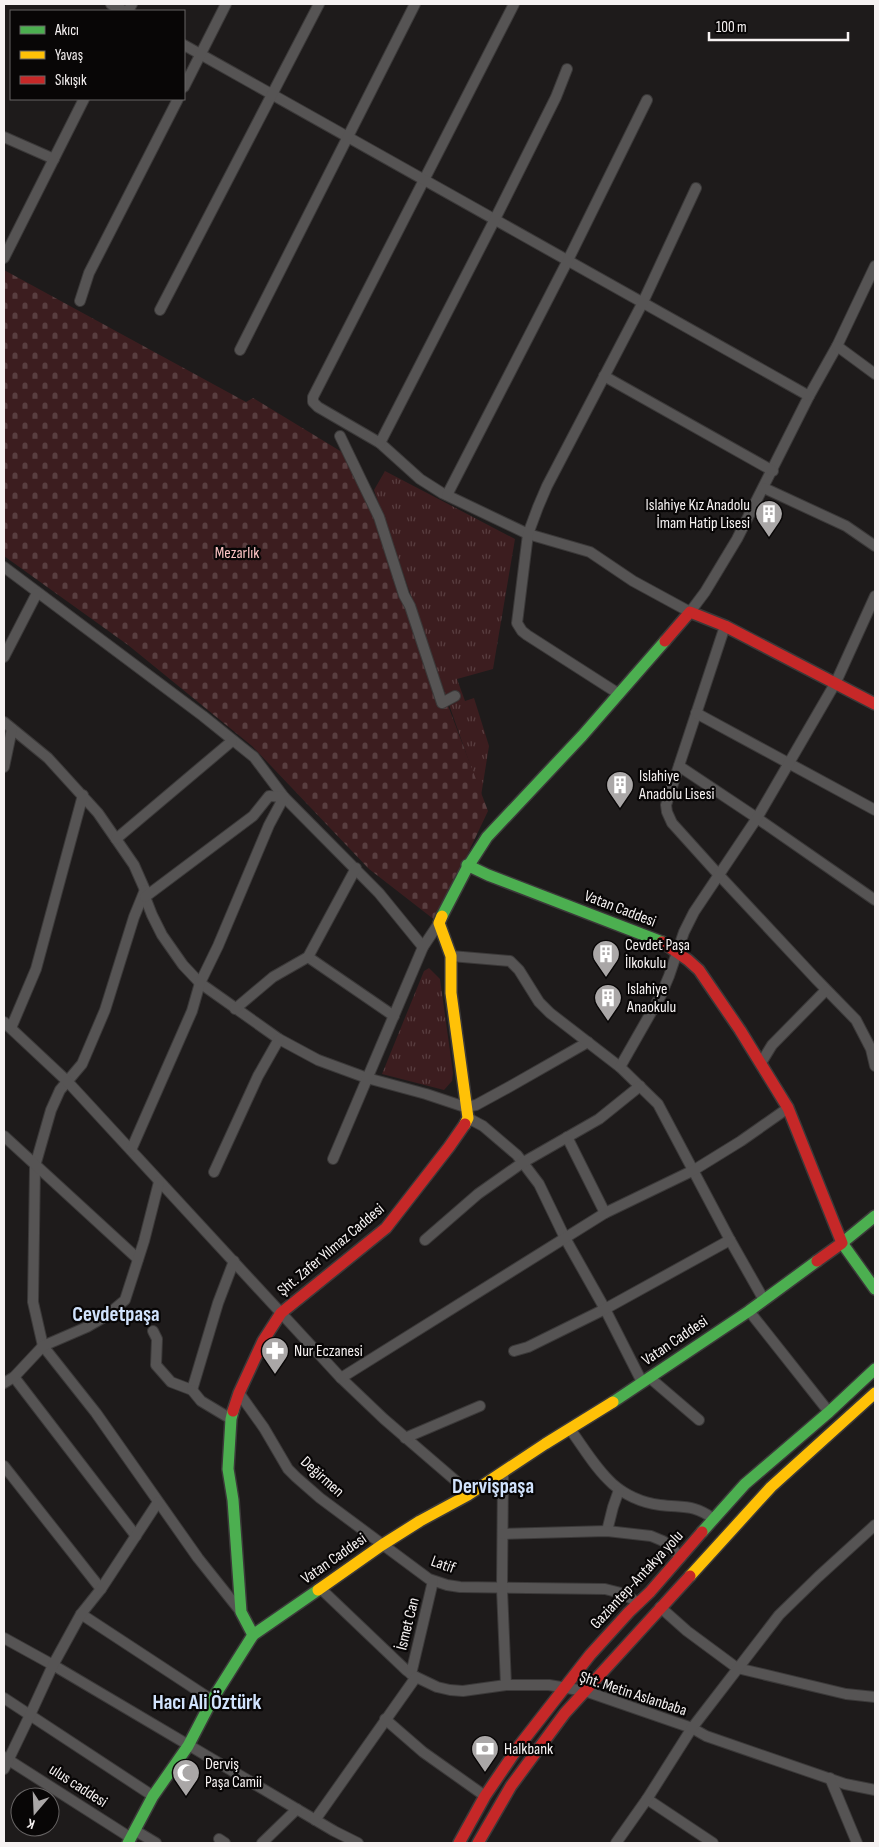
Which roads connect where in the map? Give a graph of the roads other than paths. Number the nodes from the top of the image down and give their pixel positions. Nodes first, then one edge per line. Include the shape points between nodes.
1 (111, 4) edge
2 (226, 4) edge
3 (318, 4) edge
4 (415, 4) edge
5 (514, 4) edge
6 (122, 10) edge
7 (185, 46) edge
8 (200, 54) junction
9 (567, 69) dead end
10 (185, 85) edge
11 (272, 94) junction
12 (83, 100) edge
13 (177, 100) edge
14 (647, 100) dead end
15 (4, 137) edge
16 (348, 137) junction
17 (54, 158) junction
18 (424, 179) junction
19 (696, 188) dead end
20 (495, 219) junction
21 (4, 258) edge
22 (568, 260) junction
23 (875, 266) edge
24 (80, 301) dead end
25 (643, 302) junction
26 (160, 310) dead end
27 (837, 346) junction
28 (240, 350) dead end
29 (875, 374) edge
30 (604, 376) junction
31 (809, 396) junction
32 (340, 436) dead end
33 (380, 443) junction
34 (772, 471) junction
35 (764, 488) junction
36 (447, 495) junction
37 (528, 534) junction
38 (875, 546) edge
39 (4, 567) edge
40 (37, 593) junction
41 (875, 596) edge
42 (690, 612) junction
43 (725, 626) junction
44 (4, 657) edge
45 (836, 682) junction
46 (618, 694) junction
47 (455, 696) dead end
48 (875, 704) edge
49 (696, 713) junction
50 (8, 725) edge
51 (232, 742) junction
52 (788, 763) junction
53 (679, 766) junction
54 (4, 767) edge
55 (83, 795) junction
56 (284, 797) junction
57 (875, 810) edge
58 (757, 818) junction
59 (116, 839) junction
60 (467, 865) junction
61 (356, 868) junction
62 (718, 874) junction
63 (145, 893) junction
64 (875, 900) edge
65 (439, 923) junction
66 (423, 947) junction
67 (678, 952) junction
68 (451, 956) junction
69 (308, 957) junction
70 (200, 983) junction
71 (826, 990) junction
72 (235, 1009) junction
73 (394, 1016) junction
74 (7, 1025) edge
75 (278, 1039) junction
76 (588, 1042) junction
77 (873, 1048) edge
78 (761, 1063) junction
79 (875, 1066) edge
80 (620, 1067) junction
81 (367, 1078) junction
82 (68, 1081) junction
83 (640, 1086) junction
84 (788, 1108) junction
85 (466, 1112) junction
86 (4, 1136) edge
87 (567, 1137) junction
88 (131, 1150) junction
89 (333, 1159) dead end
90 (522, 1163) junction
91 (35, 1166) junction
92 (694, 1170) junction
93 (214, 1172) dead end
94 (159, 1182) junction
95 (605, 1213) junction
96 (875, 1216) edge
97 (565, 1238) junction
98 (424, 1240) dead end
99 (730, 1240) junction
100 (842, 1243) junction
101 (138, 1259) junction
102 (234, 1261) junction
103 (875, 1289) edge
104 (764, 1300) junction
105 (605, 1309) junction
106 (749, 1311) junction
107 (281, 1313) junction
108 (153, 1331) dead end
109 (43, 1346) junction
110 (514, 1351) dead end
111 (875, 1369) edge
112 (14, 1377) junction
113 (341, 1378) junction
114 (646, 1380) junction
115 (4, 1383) edge
116 (192, 1390) junction
117 (239, 1393) junction
118 (875, 1393) edge
119 (480, 1406) dead end
120 (829, 1412) junction
121 (232, 1419) junction
122 (699, 1420) dead end
123 (570, 1429) junction
124 (405, 1438) junction
125 (4, 1466) edge
126 (503, 1473) junction
127 (619, 1490) junction
128 (468, 1495) junction
129 (158, 1502) junction
130 (714, 1519) junction
131 (875, 1525) edge
132 (607, 1531) junction
133 (503, 1534) junction
134 (136, 1536) junction
135 (382, 1545) junction
136 (681, 1556) junction
137 (434, 1581) junction
138 (320, 1588) junction
139 (502, 1588) junction
140 (101, 1589) junction
141 (639, 1603) junction
142 (660, 1607) junction
143 (241, 1612) junction
144 (81, 1614) junction
145 (253, 1635) junction
146 (4, 1638) edge
147 (53, 1665) junction
148 (737, 1668) junction
149 (414, 1676) junction
150 (506, 1685) junction
151 (564, 1688) junction
152 (585, 1691) junction
153 (875, 1697) edge
154 (4, 1698) edge
155 (212, 1700) junction
156 (30, 1715) junction
157 (385, 1719) junction
158 (692, 1728) junction
159 (188, 1746) junction
160 (5, 1762) edge
161 (830, 1778) junction
162 (875, 1790) edge
163 (154, 1796) junction
164 (485, 1796) junction
165 (647, 1799) junction
166 (297, 1809) junction
167 (315, 1820) junction
168 (132, 1837) edge
169 (618, 1842) edge
170 (156, 1843) edge
171 (262, 1843) edge
172 (358, 1843) edge
173 (459, 1843) edge
174 (478, 1843) edge
175 (713, 1843) edge
176 (857, 1843) edge

1 - 6 street
2 - 8 street
3 - 11 street
4 - 16 street
5 - 18 street
7 - 8 street
8 - 10 street
8 - 11 street
9 - 20 street
11 - 16 street
11 - 26 street
12 - 17 street
13 - 24 street via 89,273
14 - 22 street
15 - 17 street
16 - 18 street
16 - 28 street
17 - 21 street
18 - 20 street
18 - 33 street via 313,397 318,407
19 - 25 street
20 - 22 street
20 - 33 street
22 - 25 street
22 - 36 street
23 - 27 street
25 - 30 street
25 - 31 street
27 - 29 street
27 - 31 street
30 - 34 street
30 - 37 street via 547,486
31 - 34 street
32 - 47 street via 379,517 442,702
33 - 36 street via 420,480
34 - 35 street
35 - 38 street via 846,526
35 - 42 street via 717,573
36 - 37 street
37 - 42 street via 590,552 633,581
37 - 46 street via 519,628
39 - 40 street
40 - 44 street
40 - 51 street via 203,716
41 - 45 street
42 - 43 street
42 - 46 street
43 - 45 street
43 - 49 street
45 - 48 street
45 - 52 street
46 - 60 street via 487,837
49 - 52 street
49 - 53 street
50 - 54 street
50 - 55 street via 48,758
51 - 56 street via 254,757
51 - 59 street
52 - 57 street
52 - 58 street
53 - 58 street
53 - 62 street via 666,805 667,812 672,823
55 - 59 street
55 - 74 street via 36,969
56 - 61 street
56 - 63 street via 269,796 253,816
56 - 70 street
58 - 62 street
58 - 64 street
59 - 63 street via 134,865
60 - 65 street
60 - 67 street, Vatan Caddesi via 488,876 654,939
61 - 66 street
61 - 69 street
62 - 67 street via 694,912
62 - 71 street
63 - 70 street via 162,935 183,966
63 - 82 street via 134,917 105,1010 82,1064
65 - 66 street
65 - 68 street
66 - 73 street
67 - 78 street, Vatan Caddesi via 699,970
67 - 80 street via 661,994
68 - 76 street via 510,961 539,1002
68 - 85 street via 451,993
69 - 72 street via 273,977
69 - 73 street
70 - 72 street
70 - 88 street via 192,1010
71 - 77 street via 856,1020
71 - 78 street via 772,1045
72 - 75 street
73 - 81 street
74 - 82 street
75 - 81 street via 318,1060
75 - 93 street
76 - 80 street
76 - 85 street
77 - 79 street
78 - 84 street, Vatan Caddesi
80 - 83 street
81 - 85 street via 426,1094
81 - 89 street
82 - 88 street
82 - 91 street via 51,1110
83 - 87 street via 599,1119
83 - 92 street via 658,1104
84 - 92 street
84 - 100 street, Vatan Caddesi
85 - 90 street via 516,1154
85 - 107 street, Şht. Zafer Yılmaz Caddesi via 455,1139 386,1228
86 - 91 street
87 - 90 street
87 - 95 street
88 - 94 street
90 - 97 street via 539,1184
90 - 98 street via 478,1194
91 - 101 street
91 - 109 street via 34,1302
92 - 95 street
92 - 99 street
94 - 101 street
94 - 102 street
95 - 97 street
96 - 100 street
97 - 105 street
97 - 113 street
99 - 104 street
99 - 105 street
100 - 103 street
100 - 104 street, Vatan Caddesi
101 - 109 street via 125,1300 116,1309 87,1327
102 - 107 street
102 - 116 street
104 - 106 street, Vatan Caddesi
105 - 110 street
105 - 114 street
106 - 114 street, Vatan Caddesi
106 - 120 street
107 - 113 street
107 - 117 street, Şht. Zafer Yılmaz Caddesi via 263,1341
108 - 116 street via 157,1339 156,1365 172,1382
109 - 112 street
109 - 129 street via 96,1413
111 - 120 street, Gaziantep-Antakya yolu
112 - 115 street
112 - 134 street
113 - 124 street
114 - 122 street
114 - 123 street, Vatan Caddesi
116 - 121 street via 201,1401
117 - 121 street, Şht. Zafer Yılmaz Caddesi
117 - 135 street, Değirmen via 288,1469
118 - 142 street via 770,1487
119 - 124 street
120 - 130 street, Gaziantep-Antakya yolu via 745,1484
121 - 143 street, Şht. Zafer Yılmaz Caddesi via 228,1469
123 - 126 street, Vatan Caddesi
123 - 127 street via 607,1480
124 - 128 street
125 - 140 street
126 - 128 street, Vatan Caddesi
126 - 133 street
127 - 130 street via 653,1503 693,1508
127 - 132 street
128 - 135 street, Vatan Caddesi
129 - 134 street
129 - 143 street
130 - 136 street, Gaziantep-Antakya yolu
131 - 148 street via 779,1615
132 - 133 street
132 - 136 street via 654,1537
133 - 139 street
134 - 140 street
135 - 137 street, Latif
135 - 138 street, Vatan Caddesi
136 - 141 street, Gaziantep-Antakya yolu
137 - 139 street, Latif via 460,1587
137 - 149 street, İsmet Can
138 - 145 street, Vatan Caddesi
138 - 149 street, Şht. Metin Aslanbaba
139 - 141 street, Latif via 605,1589
139 - 150 street
140 - 144 street
141 - 151 street, Gaziantep-Antakya yolu
142 - 148 street
142 - 152 street
143 - 145 street
144 - 147 street
144 - 155 street
145 - 155 street, Vatan Caddesi
146 - 147 street
147 - 156 street
147 - 159 street
148 - 153 street via 846,1694
148 - 158 street
149 - 150 street, Şht. Metin Aslanbaba via 437,1687 456,1691
149 - 157 street
150 - 151 street, Şht. Metin Aslanbaba
151 - 152 street, Şht. Metin Aslanbaba
151 - 164 street, Gaziantep-Antakya yolu
152 - 158 street, Şht. Metin Aslanbaba
152 - 174 street via 530,1759
154 - 156 street
155 - 159 street, Vatan Caddesi
156 - 160 street
156 - 163 street
157 - 164 street via 423,1752
157 - 167 street
158 - 161 street, Şht. Metin Aslanbaba via 706,1736
158 - 165 street
159 - 163 street, Vatan Caddesi
159 - 166 street
160 - 168 street, ulus caddesi
161 - 162 street, Şht. Metin Aslanbaba
161 - 176 street
163 - 168 street, Vatan Caddesi
164 - 173 street, Gaziantep-Antakya yolu
165 - 169 street
165 - 175 street
166 - 167 street
166 - 171 street
167 - 172 street
168 - 170 street, ulus caddesi

